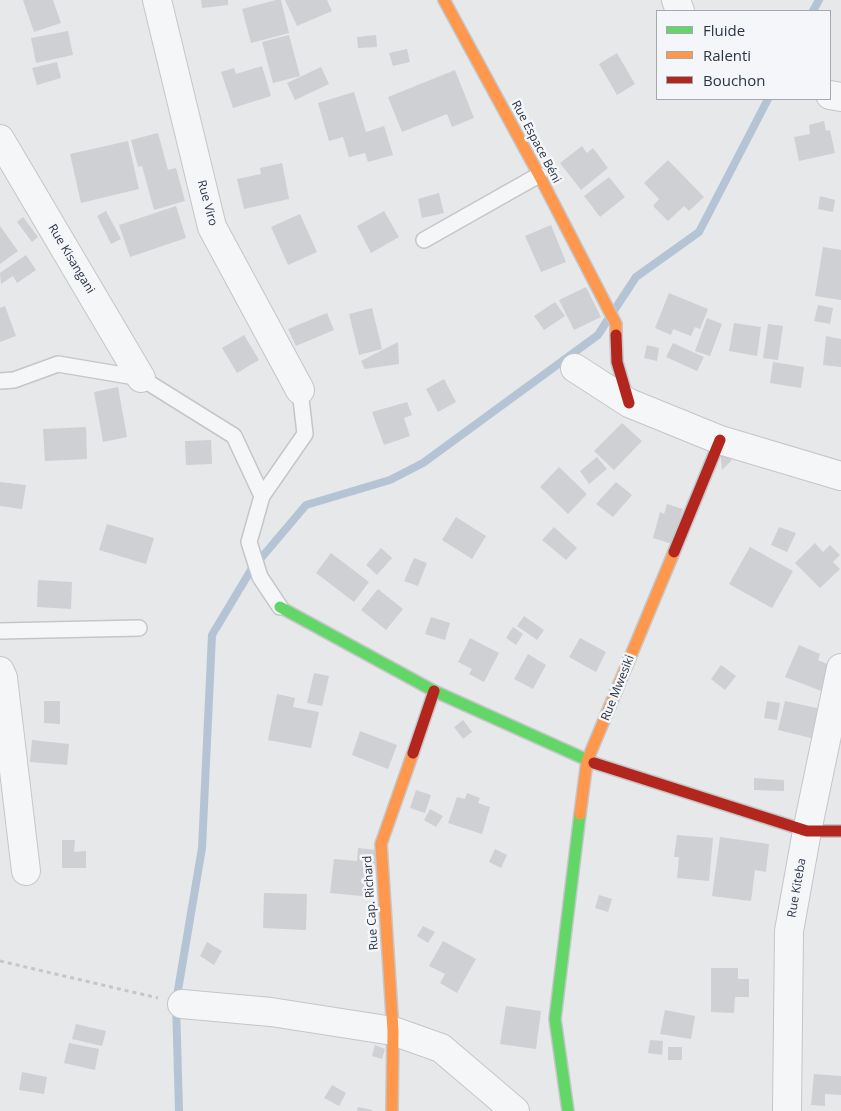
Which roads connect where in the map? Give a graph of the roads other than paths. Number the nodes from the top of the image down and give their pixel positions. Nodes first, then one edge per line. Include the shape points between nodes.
1 (157, 0) edge
2 (444, 0) edge
3 (0, 139) edge
4 (539, 175) junction
5 (424, 240) dead end
6 (575, 368) dead end
7 (141, 378) junction
8 (0, 381) edge
9 (300, 390) joint
10 (629, 403) junction
11 (720, 440) junction
12 (841, 476) edge
13 (262, 496) junction
14 (280, 607) joint
15 (139, 628) dead end
16 (0, 631) edge
17 (841, 668) edge
18 (1, 676) edge
19 (434, 691) junction
20 (588, 761) junction
21 (807, 831) junction
22 (841, 831) edge
23 (26, 871) dead end
24 (182, 1004) road end
25 (393, 1032) junction
26 (392, 1111) edge
27 (515, 1111) edge
28 (568, 1111) edge
29 (787, 1111) edge

1 - 9 street, Rue Viro via 212,227
2 - 4 street, Rue Espace Béni
3 - 7 street, Rue Kisangani
4 - 5 lane
4 - 10 street, Rue Espace Béni via 616,324 617,362
6 - 10 street
7 - 8 lane via 58,364 14,380
7 - 13 lane via 234,436
9 - 13 lane via 305,434
10 - 11 street
11 - 12 street
11 - 20 street, Rue Mwesiki
13 - 14 lane via 249,542 260,577
14 - 19 street
15 - 16 lane
17 - 21 street, Rue Kiteba
18 - 23 street
19 - 20 street
19 - 25 street, Rue Cap. Richard via 381,844
20 - 21 street
20 - 28 street, Rue Mwesiki via 555,1019
21 - 22 street
21 - 29 street, Rue Kiteba via 789,931
24 - 25 street via 271,1012
25 - 26 street, Rue Cap. Richard
25 - 27 street via 441,1048

